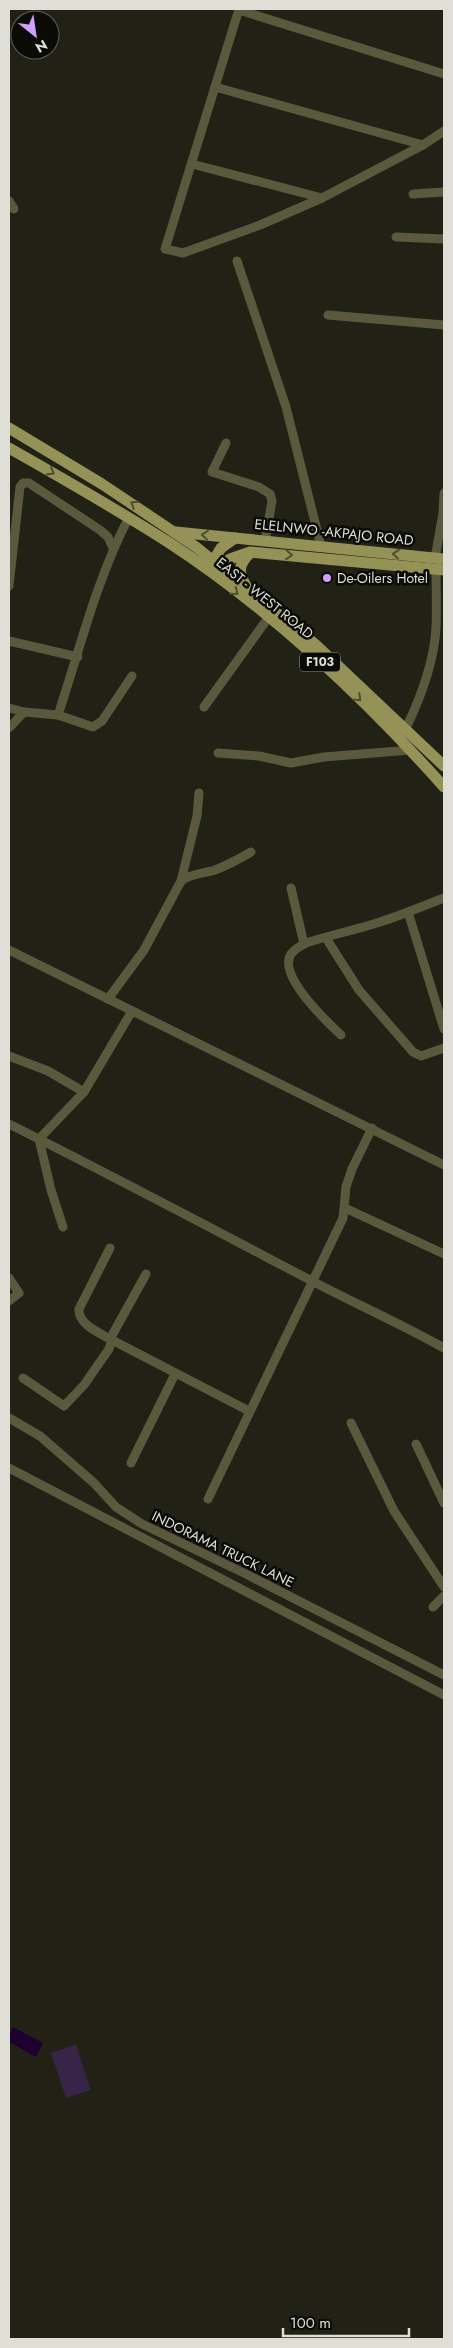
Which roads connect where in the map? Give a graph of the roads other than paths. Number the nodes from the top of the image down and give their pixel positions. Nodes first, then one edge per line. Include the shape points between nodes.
1 (239, 9) edge
2 (444, 74) edge
3 (215, 87) junction
4 (444, 131) edge
5 (423, 145) junction
6 (192, 164) junction
7 (444, 192) edge
8 (413, 194) dead end
9 (322, 198) junction
10 (396, 236) dead end
11 (444, 239) edge
12 (237, 261) dead end
13 (328, 315) dead end
14 (444, 325) edge
15 (9, 428) edge
16 (226, 443) dead end
17 (9, 448) edge
18 (444, 493) edge
19 (13, 507) edge
20 (128, 519) junction
21 (12, 520) edge
22 (174, 532) junction
23 (235, 538) junction
24 (265, 541) junction
25 (321, 546) junction
26 (113, 548) junction
27 (250, 552) junction
28 (440, 564) edge
29 (213, 568) junction
30 (9, 586) edge
31 (249, 590) junction
32 (268, 618) junction
33 (9, 641) edge
34 (78, 657) junction
35 (132, 676) dead end
36 (204, 707) dead end
37 (9, 708) edge
38 (24, 712) junction
39 (58, 715) junction
40 (9, 728) edge
41 (406, 728) junction
42 (412, 750) junction
43 (218, 753) dead end
44 (444, 766) edge
45 (444, 787) edge
46 (199, 793) dead end
47 (250, 852) dead end
48 (181, 881) junction
49 (291, 888) dead end
50 (444, 898) edge
51 (408, 912) junction
52 (326, 938) junction
53 (304, 944) junction
54 (9, 950) edge
55 (108, 999) junction
56 (132, 1011) junction
57 (444, 1028) edge
58 (341, 1035) dead end
59 (444, 1048) edge
60 (9, 1056) edge
61 (84, 1092) junction
62 (9, 1124) edge
63 (372, 1128) junction
64 (39, 1139) junction
65 (444, 1165) edge
66 (345, 1208) junction
67 (63, 1227) dead end
68 (110, 1248) dead end
69 (444, 1254) edge
70 (146, 1274) dead end
71 (9, 1278) edge
72 (313, 1281) junction
73 (9, 1302) edge
74 (110, 1339) junction
75 (444, 1348) edge
76 (175, 1374) junction
77 (23, 1378) dead end
78 (249, 1411) junction
79 (9, 1418) edge
80 (351, 1423) dead end
81 (416, 1444) dead end
82 (131, 1463) dead end
83 (9, 1468) edge
84 (208, 1499) dead end
85 (444, 1503) edge
86 (176, 1540) junction
87 (164, 1551) junction
88 (444, 1587) edge
89 (444, 1596) edge
90 (432, 1607) dead end
91 (444, 1675) edge
92 (444, 1695) edge

1 - 2 street
1 - 3 street
3 - 5 street
3 - 6 street
4 - 5 street
5 - 9 street
6 - 9 street
6 - 9 street via 165,249 183,253
7 - 8 street
10 - 11 street
12 - 25 street via 286,407
13 - 14 street
22 -> 15 main road, F103
16 - 24 street via 212,472 259,487 270,494 272,501
17 -> 20 main road, F103
18 - 28 street
19 - 21 street
19 - 26 street via 20,487 29,483 100,530
20 - 26 street
20 - 29 main road, EAST - WEST ROAD / F103
21 - 30 street
23 -> 22 main road
22 - 29 main road, EAST - WEST ROAD / F103
23 - 24 main road, ELELNWO -AKPAJO ROAD
23 - 29 main road, ELELNWO -AKPAJO ROAD via 221,548
24 - 25 main road, ELELNWO -AKPAJO ROAD
28 -> 25 main road, ELELNWO -AKPAJO ROAD
26 - 34 street
27 -> 28 main road
27 - 29 main road
27 - 31 main road via 240,566
28 - 41 street via 433,647 421,697
29 - 31 main road, EAST - WEST ROAD / F103
29 -> 32 main road, EAST - WEST ROAD / F103
31 - 41 main road, EAST - WEST ROAD / F103 via 316,645
32 - 36 street
32 -> 42 main road, EAST - WEST ROAD / F103 via 309,652
33 - 34 street
34 - 39 street
35 - 39 street via 97,725 88,726
37 - 38 street
38 - 39 street
38 - 40 street
41 - 44 main road, EAST - WEST ROAD / F103
42 - 43 street via 291,762
42 - 45 main road, EAST - WEST ROAD / F103
46 - 48 street via 197,816
47 - 48 street via 233,863 213,871 192,874
48 - 55 street via 144,950
49 - 53 street
50 - 51 street
51 - 52 street
51 - 57 street
52 - 53 street
52 - 59 street via 359,990 413,1052 421,1056
53 - 58 street via 290,955 292,974 316,1012
54 - 55 street
55 - 56 street
56 - 61 street
56 - 63 street
60 - 61 street via 48,1071
61 - 64 street
62 - 64 street
63 - 65 street
63 - 66 street via 352,1168 346,1187
64 - 67 street
64 - 72 street
66 - 69 street
66 - 72 street
68 - 74 street via 78,1314 89,1327
70 - 74 street
71 - 73 street via 19,1293
72 - 75 street
72 - 78 street
74 - 76 street
74 - 77 street via 109,1350 64,1406
76 - 78 street
76 - 82 street
78 - 84 street
79 - 86 street, INDORAMA TRUCK LANE via 40,1436 94,1483 116,1507
80 - 88 street via 394,1511
81 - 85 street
83 - 87 street
86 - 87 street
86 - 91 street, INDORAMA TRUCK LANE
87 - 92 street
89 - 90 street

